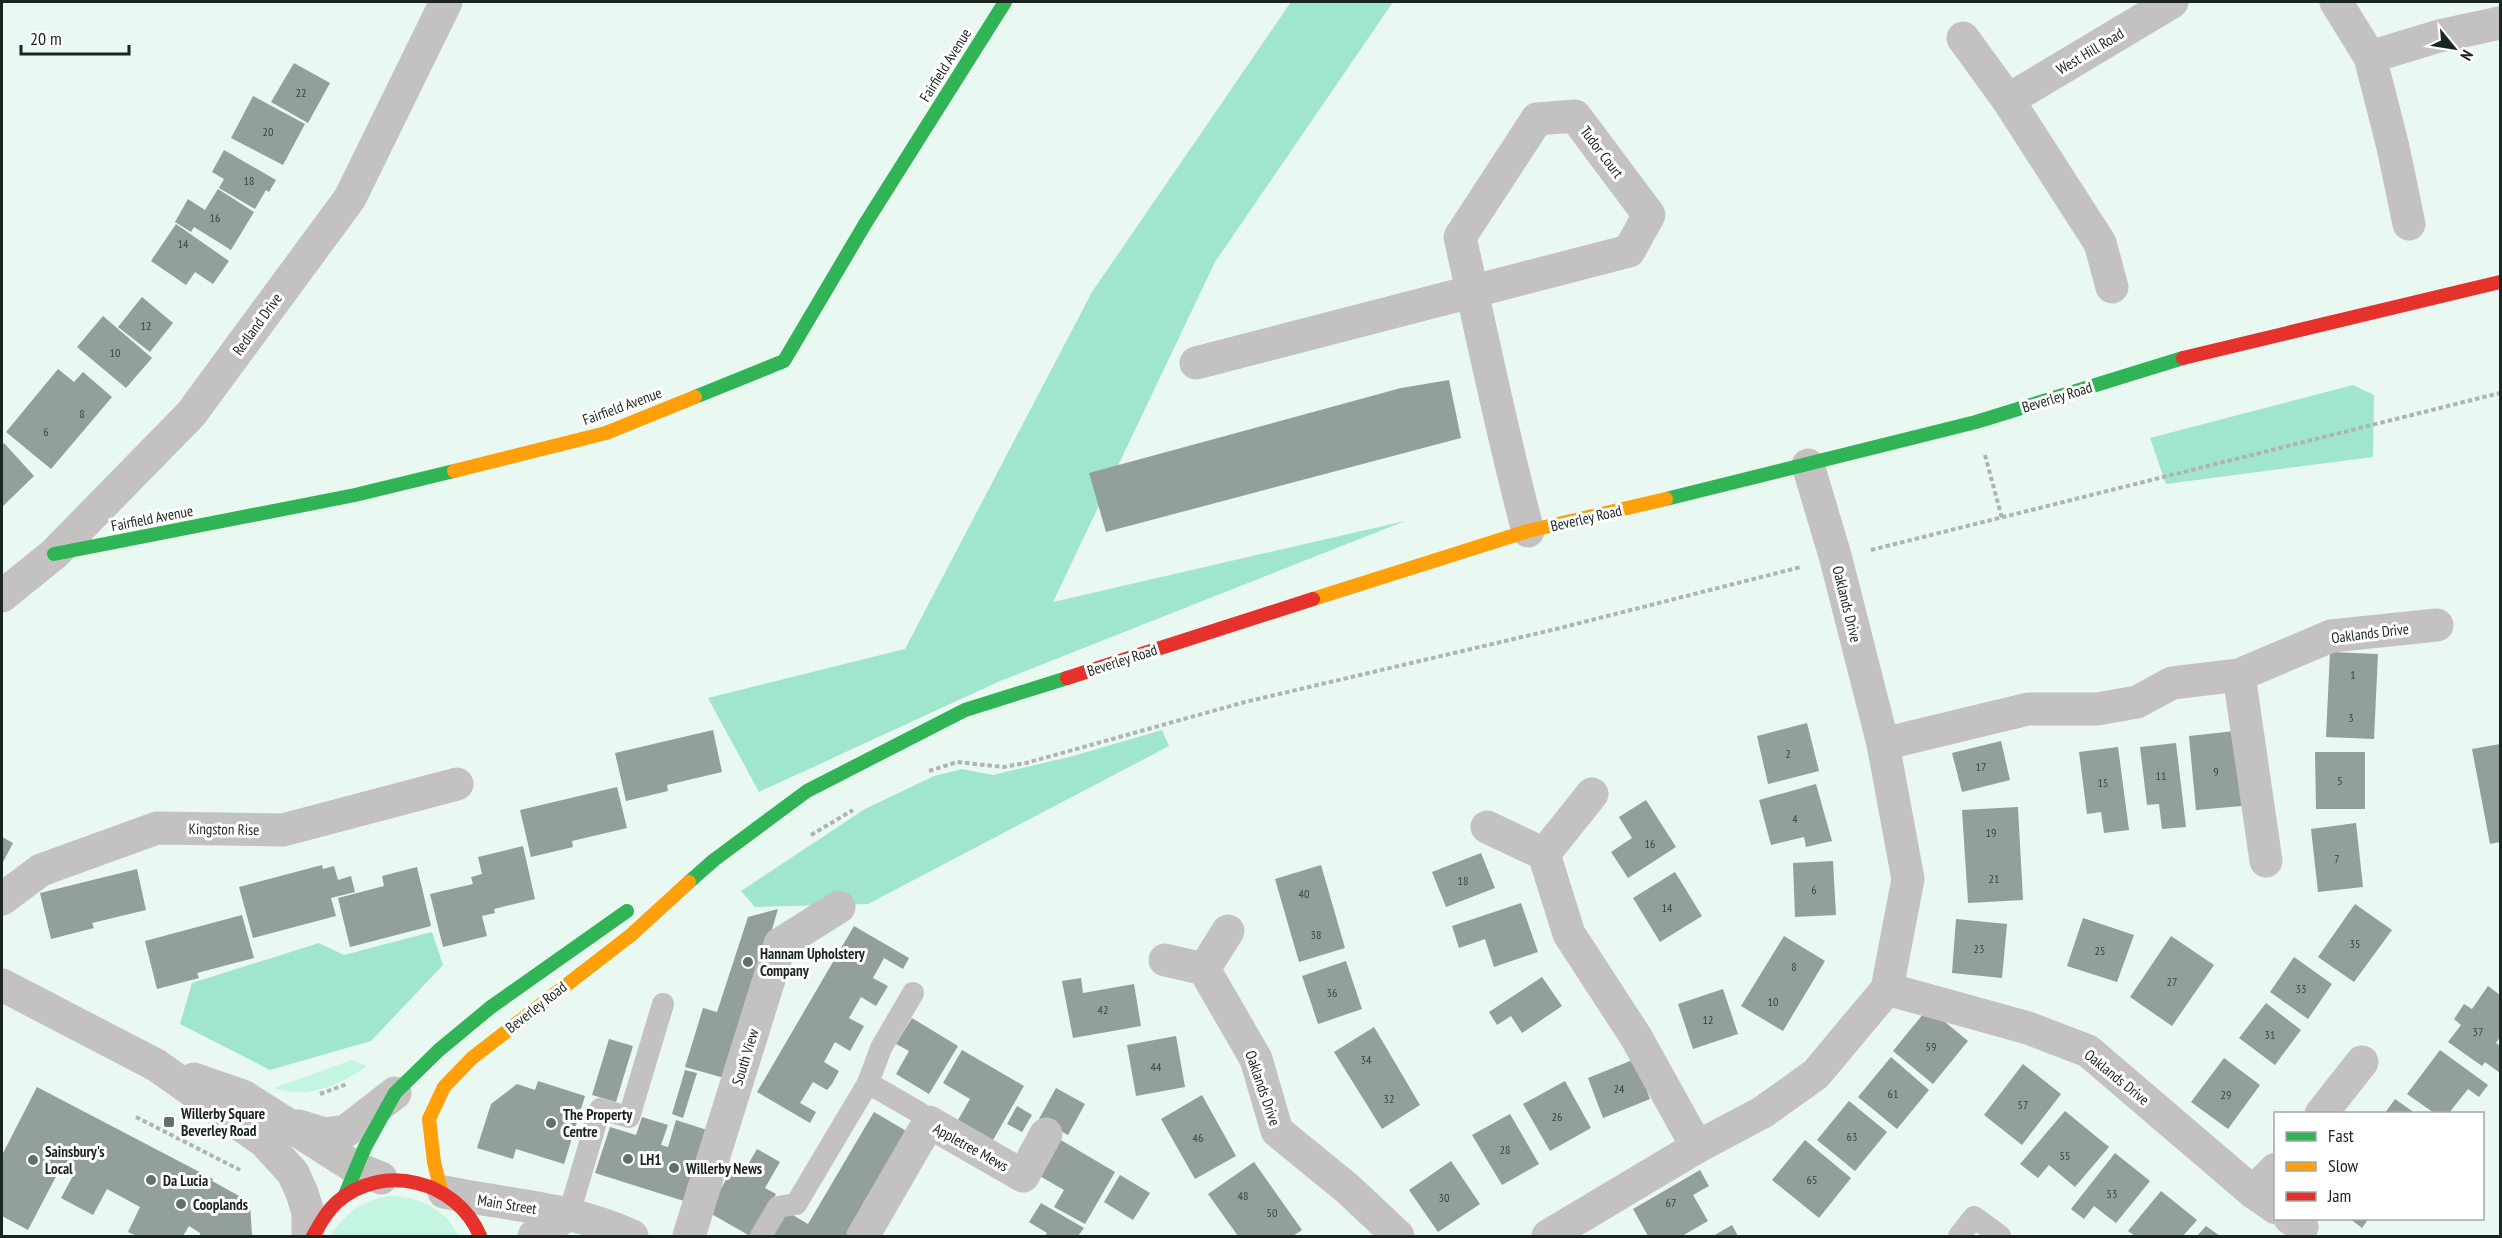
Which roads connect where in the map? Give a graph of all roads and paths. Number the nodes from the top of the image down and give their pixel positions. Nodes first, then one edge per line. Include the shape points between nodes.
1 (446, 2) edge
2 (1005, 2) edge
3 (2172, 2) edge
4 (2336, 2) edge
5 (2500, 23) edge
6 (1963, 38) dead end
7 (2370, 57) junction
8 (2008, 100) junction
9 (2409, 224) dead end
10 (2500, 282) edge
11 (2112, 287) dead end
12 (1473, 292) junction
13 (1196, 363) dead end
14 (2500, 393) edge
15 (1976, 422) junction
16 (1808, 465) junction
17 (2002, 518) junction
18 (1528, 531) junction
19 (1864, 552) dead end
20 (54, 554) junction
21 (1809, 565) dead end
22 (2, 596) edge
23 (2437, 625) dead end
24 (2239, 675) junction
25 (1883, 744) junction
26 (919, 775) dead end
27 (457, 784) dead end
28 (1592, 794) dead end
29 (861, 805) dead end
30 (1487, 827) dead end
31 (804, 839) dead end
32 (1544, 854) junction
33 (714, 860) junction
34 (2266, 861) dead end
35 (658, 892) dead end
36 (2, 899) edge
37 (639, 902) dead end
38 (839, 907) dead end
39 (1228, 931) dead end
40 (1165, 960) dead end
41 (1204, 969) junction
42 (2, 985) edge
43 (1887, 988) junction
44 (913, 993) dead end
45 (663, 1004) dead end
46 (2362, 1062) dead end
47 (156, 1065) junction
48 (868, 1083) junction
49 (394, 1093) junction
50 (2322, 1112) edge
51 (920, 1113) dead end
52 (136, 1117) dead end
53 (288, 1123) junction
54 (1046, 1134) dead end
55 (1697, 1147) junction
56 (246, 1173) dead end
57 (2274, 1174) edge
58 (362, 1181) junction
59 (442, 1191) junction
60 (2264, 1200) edge
61 (569, 1214) junction
62 (1566, 1231) edge
63 (310, 1236) edge
64 (480, 1236) edge
65 (534, 1236) edge
66 (632, 1236) edge
67 (689, 1236) edge
68 (760, 1236) edge
69 (863, 1236) edge
70 (1398, 1236) edge
71 (1959, 1236) edge
72 (2000, 1236) edge

1 - 20 street, Redland Drive via 350,198 191,414
2 - 20 main road, Fairfield Avenue via 784,361 606,432 355,495
3 - 8 street, West Hill Road
4 - 7 street
5 - 7 street
6 - 8 street
7 - 9 street
8 - 11 street via 2100,243
10 - 15 main road, Beverley Road via 2198,354
12 - 12 street, Tudor Court via 1460,237 1537,119 1575,116 1649,215 1629,251
12 - 13 street, Tudor Court
12 - 18 street, Tudor Court
14 - 17 path
15 - 16 main road, Beverley Road
15 - 17 path
16 - 18 main road, Beverley Road
16 - 25 street, Oaklands Drive
17 - 19 path
18 - 33 main road, Beverley Road via 965,710 807,791
20 - 22 street, Redland Drive
21 - 26 path via 1245,702 1063,754 1003,766 957,762
23 - 24 street, Oaklands Drive via 2331,636
24 - 25 street, Oaklands Drive via 2172,683 2137,702 2097,709 2028,709
24 - 34 street
25 - 43 street, Oaklands Drive via 1908,879
27 - 36 street, Kingston Rise via 283,830 157,828 42,870
28 - 32 street
29 - 31 path
30 - 32 street
32 - 55 street via 1569,934 1636,1037
33 - 35 main road, Beverley Road
33 - 59 main road, Beverley Road via 631,935 472,1058 444,1087 429,1119
37 - 49 main road, Beverley Road via 490,1008
38 - 67 street, South View via 780,944
39 - 41 street
40 - 41 street
41 - 70 street, Oaklands Drive via 1256,1059 1277,1131
42 - 47 street, Beverley Road
43 - 55 street, Oaklands Drive via 1816,1074 1763,1112
43 - 60 street, Oaklands Drive via 2028,1028 2088,1051
44 - 48 lane via 880,1048
45 - 61 lane via 629,1117 600,1109
46 - 50 street
47 - 53 street, Beverley Road via 243,1096
47 - 63 street, Beverley Road via 265,1142 293,1173 308,1212
48 - 51 lane
48 - 68 lane via 796,1204 778,1207
49 - 53 street, Beverley Road via 346,1131 326,1134
49 - 58 main road, Beverley Road via 365,1147
52 - 56 path
53 - 58 street, Beverley Road
54 - 69 street, Appletree Mews via 1023,1176 929,1122
55 - 62 street, Oaklands Drive
57 - 60 street, Oaklands Drive
58 - 59 main road via 405,1179
58 - 63 main road via 329,1209
59 - 61 street, Main Street
59 - 64 main road via 464,1208
61 - 65 street, Main Street
61 - 66 street, Main Street
71 - 72 lane via 1974,1217

